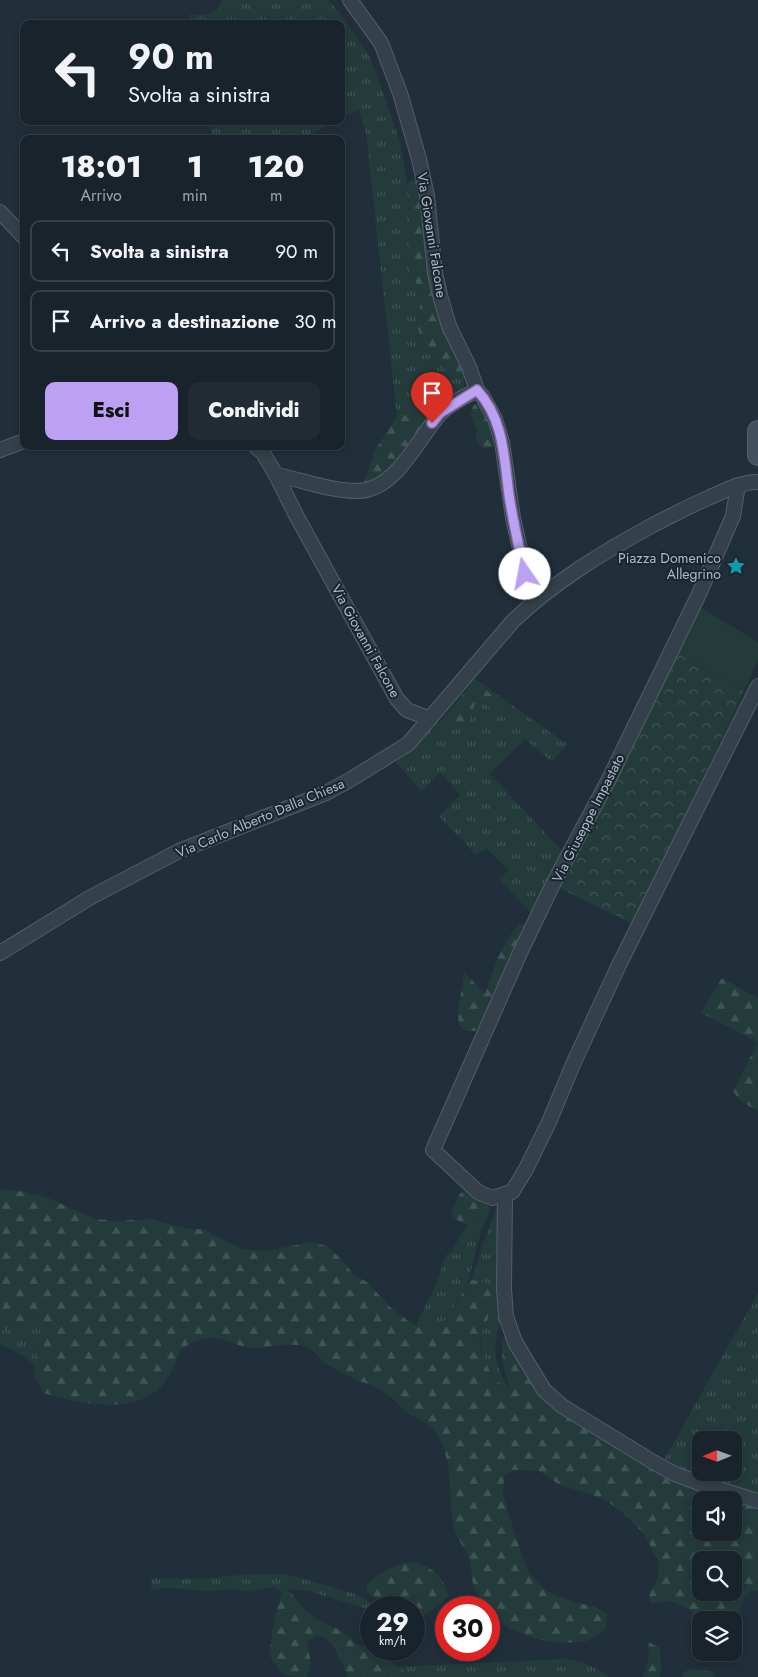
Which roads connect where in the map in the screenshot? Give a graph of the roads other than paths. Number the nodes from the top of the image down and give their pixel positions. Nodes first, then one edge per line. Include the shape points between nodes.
1 (350, 0) edge
2 (0, 212) edge
3 (20, 233) edge
4 (477, 390) junction
5 (758, 431) edge
6 (20, 442) edge
7 (0, 450) edge
8 (259, 450) edge
9 (758, 455) edge
10 (276, 475) junction
11 (758, 482) edge
12 (738, 485) junction
13 (532, 603) junction
14 (758, 686) edge
15 (430, 719) junction
16 (0, 953) edge
17 (505, 1194) junction
18 (758, 1502) edge

1 - 4 street, Via Giovanni Falcone via 381,43 400,92 427,196 441,299 448,326
2 - 3 street
4 - 10 street via 440,413 398,469 381,484 366,490 338,490
4 - 13 street via 495,418 502,442 513,518
5 - 9 street
6 - 7 street
8 - 10 street, Via Giovanni Falcone
10 - 15 street, Via Giovanni Falcone via 397,699 407,710
11 - 12 street, Via Carlo Alberto Dalla Chiesa
12 - 13 street, Via Carlo Alberto Dalla Chiesa via 632,536 579,568
12 - 17 street, Via Giuseppe Impastato via 733,516 699,594 519,955 433,1150 478,1192 492,1198
13 - 15 street, Via Carlo Alberto Dalla Chiesa
14 - 17 street via 618,967 550,1122 512,1192
15 - 16 street, Via Carlo Alberto Dalla Chiesa via 408,744 326,793 179,850 91,896
17 - 18 street via 506,1316 515,1342 544,1390 562,1406 675,1474

